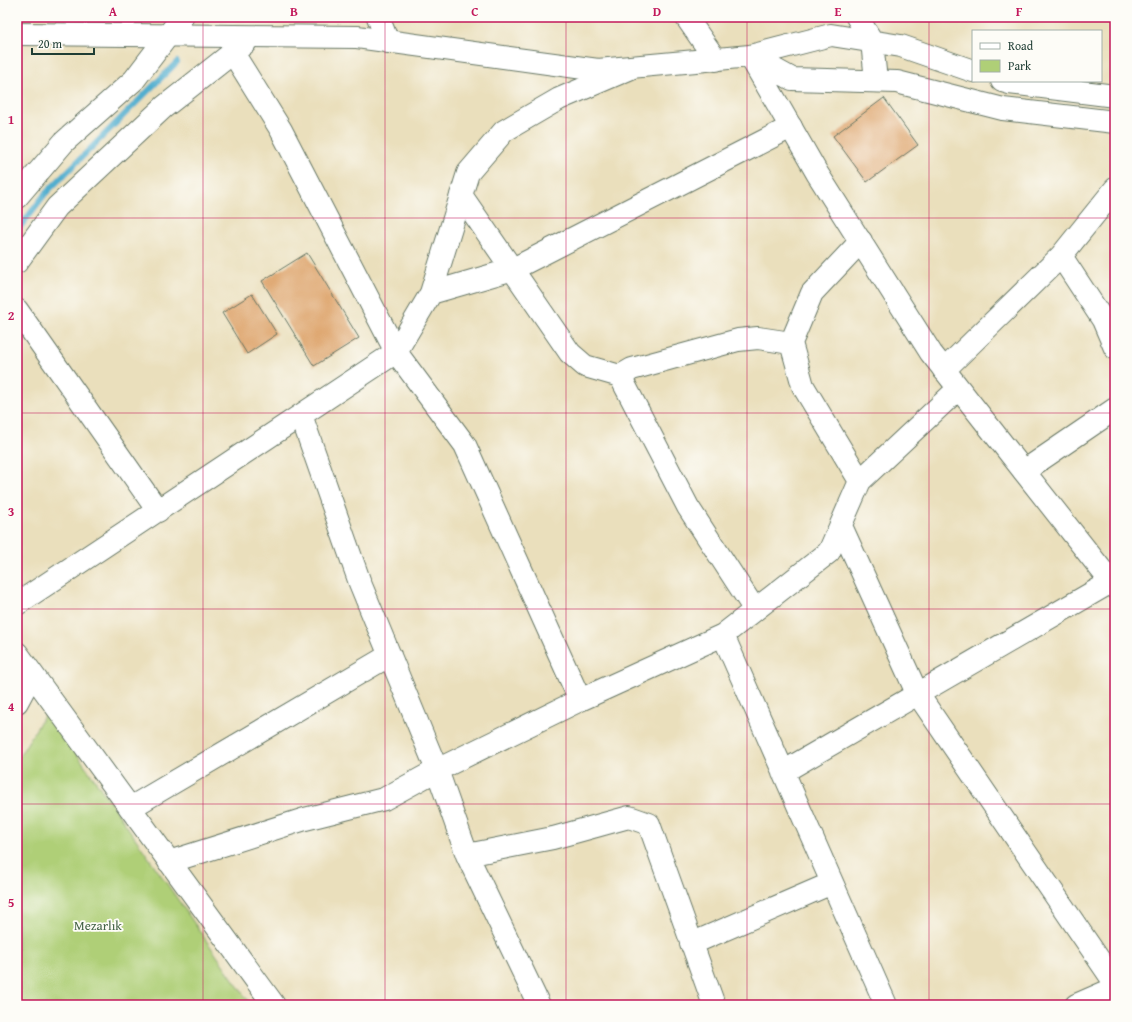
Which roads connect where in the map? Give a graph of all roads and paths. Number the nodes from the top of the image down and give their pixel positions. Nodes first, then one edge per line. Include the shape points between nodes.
1 (182, 17) edge
2 (378, 17) edge
3 (686, 17) edge
4 (857, 17) edge
5 (17, 34) edge
6 (168, 36) junction
7 (254, 36) junction
8 (872, 41) junction
9 (388, 42) junction
10 (233, 53) junction
11 (750, 56) junction
12 (716, 60) junction
13 (634, 67) junction
14 (972, 71) edge
15 (876, 81) junction
16 (1006, 82) edge
17 (1115, 96) edge
18 (1115, 122) edge
19 (791, 127) junction
20 (64, 142) junction
21 (17, 176) edge
22 (1115, 189) edge
23 (461, 195) junction
24 (17, 197) edge
25 (860, 241) junction
26 (1062, 256) junction
27 (17, 262) edge
28 (513, 269) junction
29 (431, 293) junction
30 (17, 310) edge
31 (791, 343) junction
32 (1115, 348) edge
33 (396, 352) junction
34 (944, 370) junction
35 (620, 376) junction
36 (958, 389) junction
37 (1115, 409) edge
38 (301, 415) junction
39 (1024, 471) junction
40 (860, 481) junction
41 (158, 511) junction
42 (841, 526) junction
43 (1113, 584) edge
44 (17, 604) edge
45 (755, 610) junction
46 (723, 635) junction
47 (17, 653) edge
48 (390, 655) junction
49 (32, 674) junction
50 (917, 693) junction
51 (580, 700) junction
52 (17, 702) edge
53 (437, 770) junction
54 (783, 772) junction
55 (130, 808) junction
56 (467, 855) junction
57 (170, 862) junction
58 (832, 883) junction
59 (691, 944) junction
60 (1115, 983) edge
61 (1115, 988) edge
62 (274, 1005) edge
63 (539, 1005) edge
64 (714, 1005) edge
65 (886, 1005) edge
66 (1076, 1005) edge

1 - 6 street
2 - 9 street
3 - 12 street
4 - 8 street
5 - 6 street
6 - 7 street
6 - 20 street via 134,80
7 - 9 street via 357,37
7 - 10 street
8 - 11 street via 831,35
8 - 14 street via 901,46
8 - 15 street
9 - 13 street via 598,70
10 - 27 street via 164,107 57,207
10 - 33 street via 281,130
11 - 12 street
11 - 15 street via 792,79
11 - 19 street
12 - 13 street
13 - 23 street via 559,99 504,131 468,173
15 - 18 street via 897,82 1003,109
16 - 17 street
19 - 25 street
19 - 28 street
20 - 21 street
20 - 24 street
22 - 26 street
23 - 28 street
23 - 29 street
25 - 31 street via 812,293
25 - 34 street
26 - 32 street via 1103,320
26 - 34 street
28 - 29 street
28 - 35 street via 570,353 585,366
29 - 33 street
30 - 41 street
31 - 35 street via 758,338 738,340 632,369
31 - 40 street via 803,386
33 - 38 street
33 - 51 street via 465,445
34 - 36 street
35 - 45 street via 688,507
36 - 39 street
36 - 40 street
37 - 39 street
38 - 41 street
38 - 48 street via 360,583
39 - 43 street
40 - 42 street
41 - 44 street
42 - 45 street via 829,552
42 - 50 street
43 - 50 street
45 - 46 street
46 - 51 street
46 - 54 street
47 - 49 street
48 - 53 street
48 - 55 street
49 - 52 street
49 - 55 street
50 - 54 street
50 - 60 street
51 - 53 street
53 - 56 street
53 - 57 street via 384,799 305,819
54 - 58 street
55 - 57 street
56 - 59 street via 553,838 629,817 649,824
56 - 63 street
57 - 62 street
58 - 59 street
58 - 65 street
59 - 64 street
61 - 66 street

